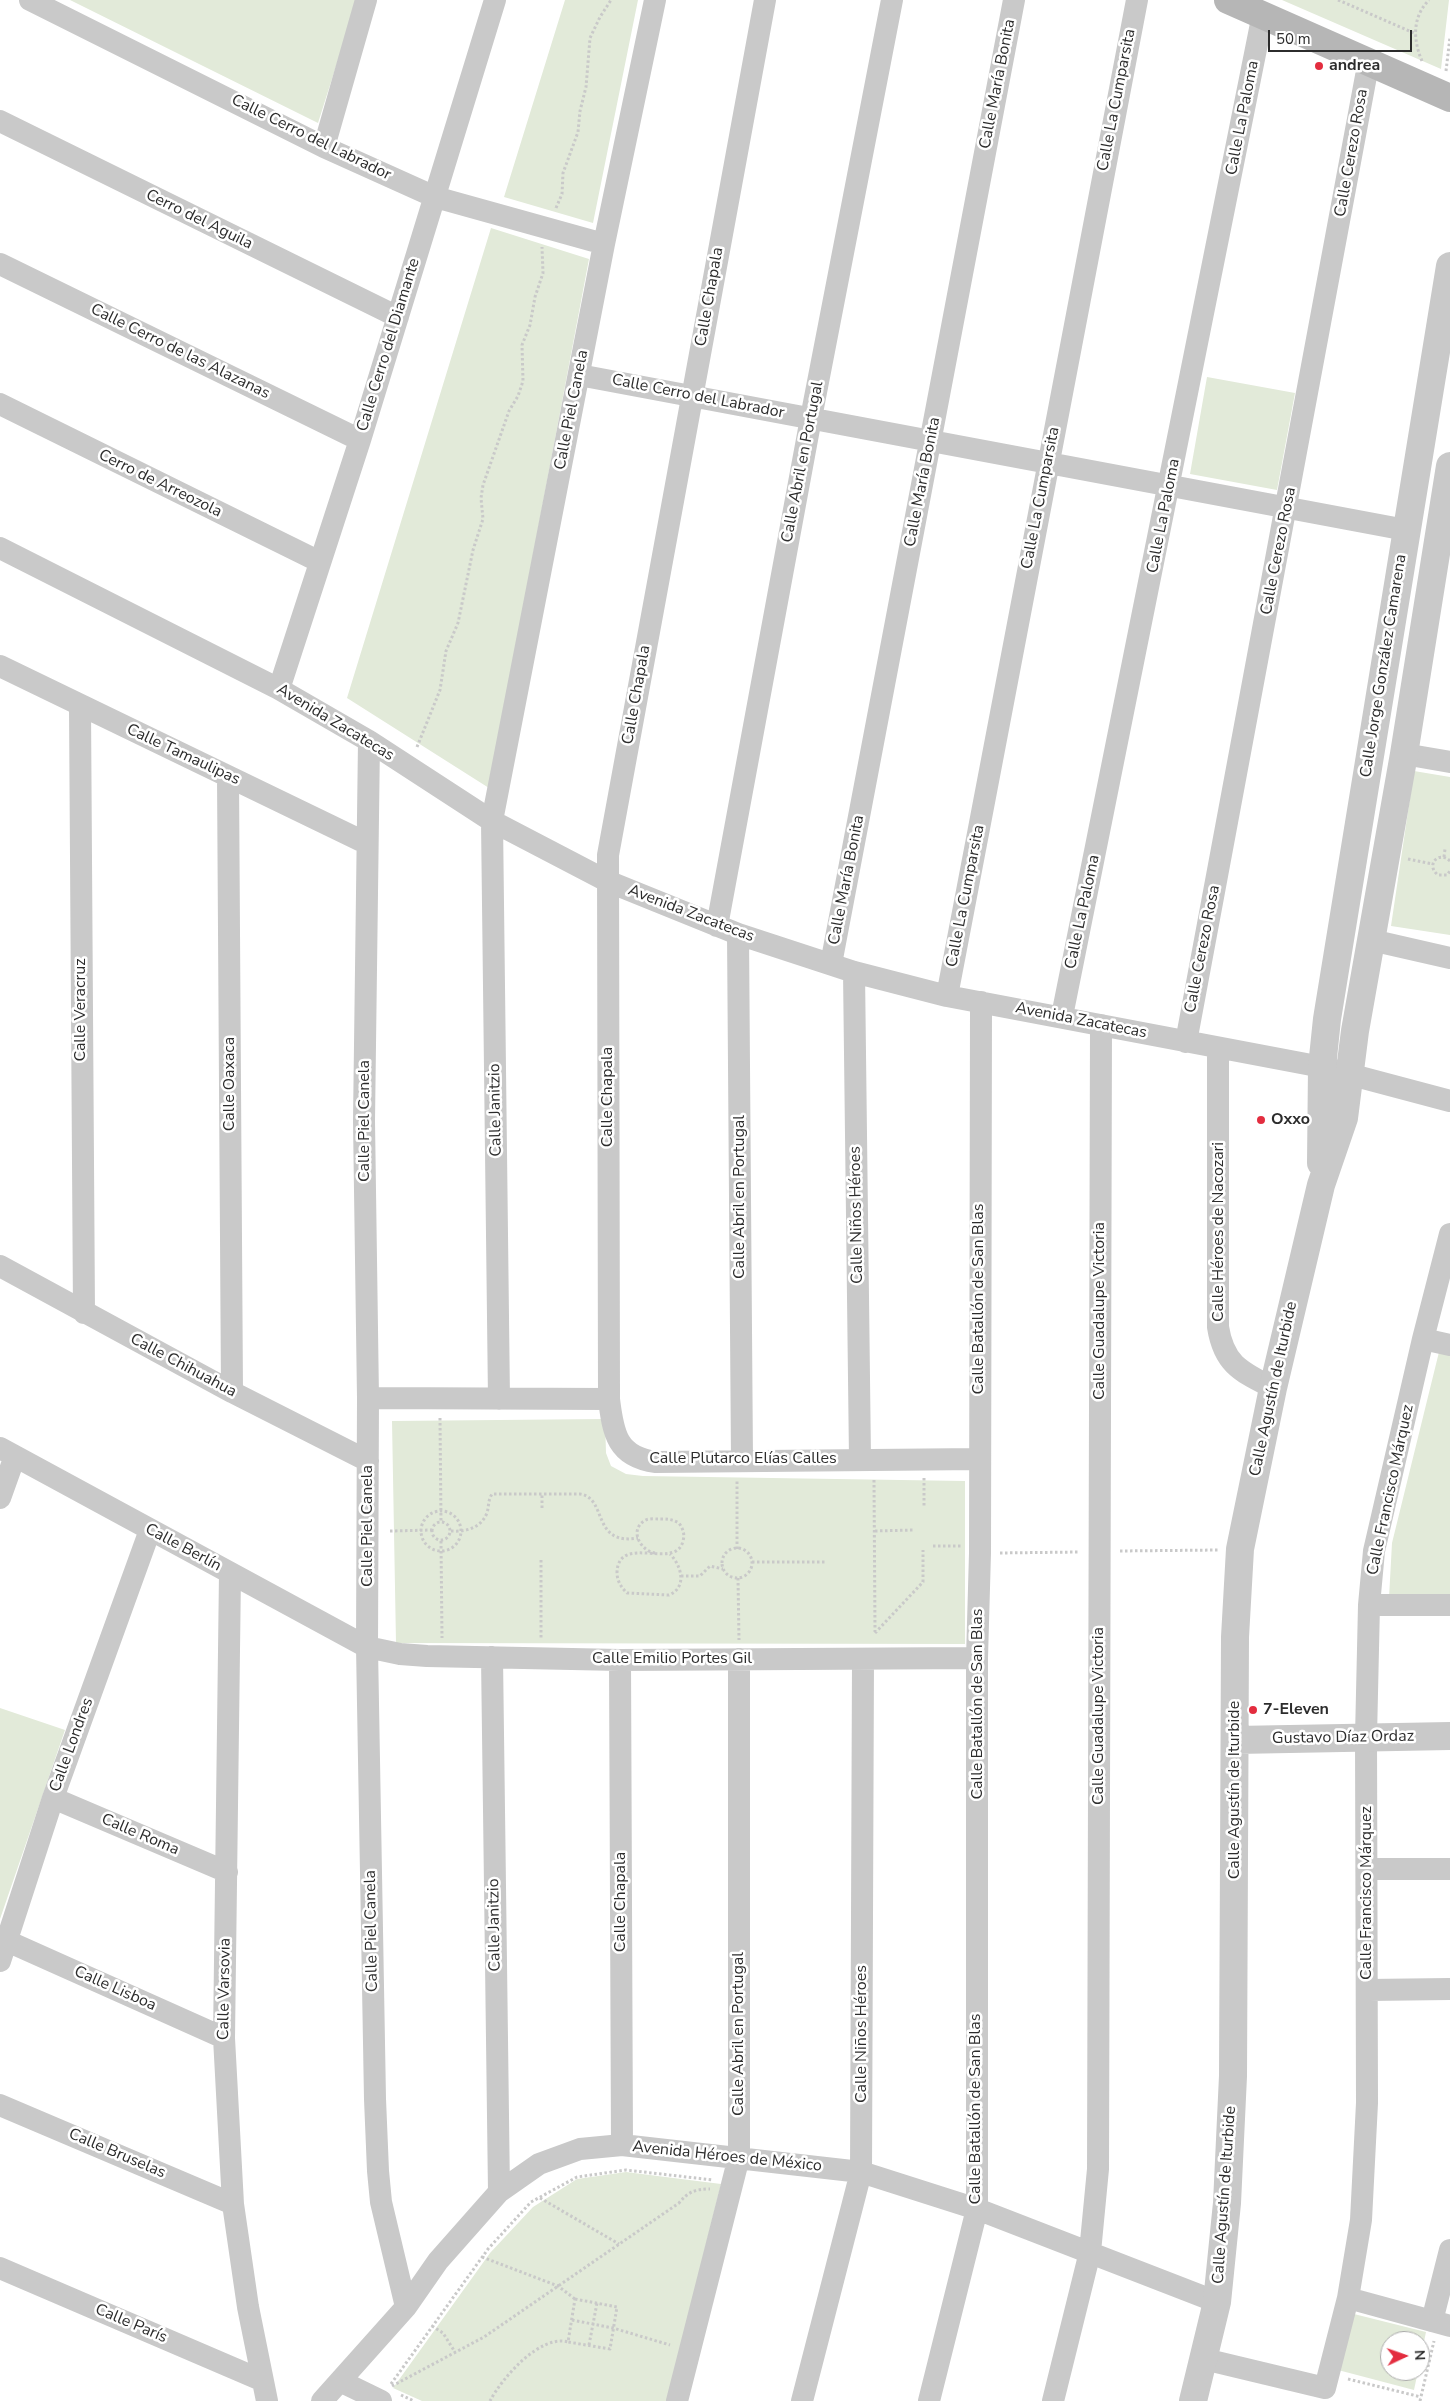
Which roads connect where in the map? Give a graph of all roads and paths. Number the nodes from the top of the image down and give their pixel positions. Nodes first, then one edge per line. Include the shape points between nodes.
1 (30, 0) edge
2 (366, 0) edge
3 (495, 0) edge
4 (611, 0) edge
5 (655, 0) edge
6 (765, 0) edge
7 (892, 0) edge
8 (1014, 0) edge
9 (1137, 0) edge
10 (1228, 0) edge
11 (1338, 0) edge
12 (1429, 0) edge
13 (1263, 14) junction
14 (1416, 34) junction
15 (1369, 60) junction
16 (1426, 68) dead end
17 (1450, 98) edge
18 (0, 121) edge
19 (324, 147) junction
20 (435, 198) junction
21 (547, 206) dead end
22 (556, 208) junction
23 (564, 211) dead end
24 (534, 244) dead end
25 (604, 244) junction
26 (542, 247) junction
27 (550, 250) dead end
28 (0, 264) edge
29 (1450, 266) edge
30 (398, 317) junction
31 (579, 375) junction
32 (692, 395) junction
33 (0, 404) edge
34 (811, 418) junction
35 (360, 440) junction
36 (931, 441) junction
37 (1047, 463) junction
38 (1450, 466) edge
39 (1170, 486) junction
40 (1287, 507) junction
41 (1406, 530) junction
42 (0, 548) edge
43 (320, 562) junction
44 (0, 666) edge
45 (279, 689) junction
46 (80, 707) junction
47 (369, 741) junction
48 (410, 742) dead end
49 (417, 747) junction
50 (425, 752) dead end
51 (1404, 754) junction
52 (1450, 762) edge
53 (228, 777) junction
54 (492, 821) junction
55 (366, 843) junction
56 (1445, 849) dead end
57 (1444, 857) junction
58 (1405, 859) dead end
59 (1450, 861) edge
60 (1432, 864) junction
61 (1450, 871) edge
62 (607, 881) junction
63 (717, 926) junction
64 (738, 934) junction
65 (1371, 940) junction
66 (1450, 958) edge
67 (831, 964) junction
68 (854, 972) junction
69 (947, 996) junction
70 (981, 1002) junction
71 (1062, 1016) junction
72 (1101, 1025) junction
73 (1186, 1042) junction
74 (1218, 1049) junction
75 (1322, 1067) junction
76 (1349, 1073) junction
77 (1450, 1101) edge
78 (1321, 1185) junction
79 (1450, 1234) edge
80 (0, 1266) edge
81 (84, 1313) junction
82 (1423, 1339) junction
83 (1450, 1346) edge
84 (1273, 1388) junction
85 (232, 1392) junction
86 (368, 1398) junction
87 (499, 1399) junction
88 (609, 1399) junction
89 (432, 1418) dead end
90 (440, 1418) junction
91 (450, 1418) dead end
92 (7, 1452) edge
93 (860, 1458) junction
94 (979, 1459) junction
95 (368, 1461) junction
96 (740, 1468) junction
97 (874, 1477) dead end
98 (914, 1477) dead end
99 (924, 1477) junction
100 (933, 1477) dead end
101 (542, 1493) junction
102 (0, 1498) edge
103 (924, 1507) dead end
104 (542, 1508) dead end
105 (441, 1511) junction
106 (390, 1521) dead end
107 (441, 1522) junction
108 (150, 1530) junction
109 (421, 1530) junction
110 (432, 1530) junction
111 (914, 1530) dead end
112 (390, 1531) junction
113 (451, 1531) junction
114 (875, 1531) junction
115 (461, 1532) junction
116 (638, 1538) junction
117 (390, 1540) dead end
118 (441, 1541) junction
119 (933, 1546) dead end
120 (967, 1546) dead end
121 (737, 1549) junction
122 (923, 1550) dead end
123 (441, 1551) junction
124 (654, 1553) junction
125 (670, 1554) junction
126 (541, 1560) dead end
127 (752, 1562) junction
128 (827, 1562) dead end
129 (724, 1569) junction
130 (230, 1573) junction
131 (681, 1576) junction
132 (738, 1578) junction
133 (1369, 1605) junction
134 (1450, 1606) edge
135 (875, 1632) junction
136 (875, 1639) dead end
137 (442, 1644) dead end
138 (541, 1645) dead end
139 (367, 1647) junction
140 (739, 1652) junction
141 (492, 1657) junction
142 (977, 1658) junction
143 (863, 1659) junction
144 (620, 1660) junction
145 (1450, 1736) edge
146 (1366, 1737) junction
147 (1236, 1740) junction
148 (53, 1798) junction
149 (1368, 1869) junction
150 (1450, 1869) edge
151 (228, 1872) junction
152 (3, 1951) edge
153 (1450, 1989) edge
154 (1368, 1990) junction
155 (224, 2038) junction
156 (0, 2105) edge
157 (622, 2145) junction
158 (739, 2157) junction
159 (862, 2172) junction
160 (717, 2181) dead end
161 (715, 2190) dead end
162 (499, 2192) junction
163 (540, 2198) junction
164 (233, 2204) junction
165 (977, 2209) junction
166 (619, 2244) junction
167 (1450, 2250) edge
168 (1090, 2252) junction
169 (482, 2257) junction
170 (0, 2268) edge
171 (558, 2286) junction
172 (1348, 2298) junction
173 (575, 2299) junction
174 (1217, 2302) junction
175 (597, 2303) junction
176 (406, 2307) junction
177 (572, 2320) junction
178 (593, 2324) junction
179 (1440, 2324) edge
180 (432, 2326) junction
181 (613, 2328) junction
182 (568, 2342) junction
183 (589, 2345) junction
184 (678, 2347) dead end
185 (456, 2352) junction
186 (1204, 2359) junction
187 (1327, 2381) junction
188 (342, 2382) junction
189 (264, 2391) edge
190 (384, 2395) edge
191 (1420, 2399) edge
192 (322, 2401) edge
193 (414, 2401) edge
194 (490, 2401) edge
195 (677, 2401) edge
196 (802, 2401) edge
197 (929, 2401) edge
198 (1052, 2401) edge
199 (1193, 2401) edge

1 - 19 street, Calle Cerro del Labrador
2 - 19 street
3 - 20 street, Calle Cerro del Diamante
4 - 22 path via 590,38 578,132 566,164 562,194
5 - 25 street, Calle Piel Canela
6 - 32 street, Calle Chapala
7 - 34 street, Calle Abril en Portugal
8 - 36 street, Calle María Bonita
9 - 37 street, Calle La Cumparsita
10 - 13 main road
11 - 14 path
12 - 14 path via 1420,8 1416,18
13 - 15 main road
13 - 39 street, Calle La Paloma
14 - 16 path via 1417,49
15 - 17 main road
15 - 40 street, Calle Cerezo Rosa
18 - 30 street, Cerro del Aguila
19 - 20 street, Calle Cerro del Labrador
20 - 25 street, Calle Cerro del Labrador
20 - 30 street, Calle Cerro del Diamante
21 - 22 path
22 - 23 path
24 - 26 path
25 - 31 street, Calle Piel Canela
26 - 27 path
26 - 49 path via 543,273 522,345 524,372 521,389 484,485 481,498 483,519 473,550 458,624 446,651 440,690
28 - 35 street, Calle Cerro de las Alazanas
29 - 41 street, Calle Jorge González Camarena
30 - 35 street, Calle Cerro del Diamante
31 - 32 street, Calle Cerro del Labrador
31 - 54 street, Calle Piel Canela
32 - 34 street, Calle Cerro del Labrador
32 - 62 street, Calle Chapala via 610,835
33 - 43 street, Cerro de Arreozola
34 - 36 street, Calle Cerro del Labrador
34 - 63 street, Calle Abril en Portugal
35 - 43 street, Calle Cerro del Diamante
36 - 37 street, Calle Cerro del Labrador
36 - 67 street, Calle María Bonita
37 - 39 street, Calle Cerro del Labrador
37 - 69 street, Calle La Cumparsita
38 - 51 street, Calle Jorge González Camarena
39 - 40 street, Calle Cerro del Labrador
39 - 71 street, Calle La Paloma
40 - 41 street, Calle Cerro del Labrador
40 - 73 street, Calle Cerezo Rosa
41 - 75 street, Calle Jorge González Camarena
42 - 45 street, Avenida Zacatecas
43 - 45 street, Calle Cerro del Diamante
44 - 46 street, Calle Tamaulipas
45 - 47 street, Avenida Zacatecas
46 - 53 street, Calle Tamaulipas
46 - 81 street, Calle Veracruz
47 - 54 street, Avenida Zacatecas
47 - 55 street, Calle Piel Canela
48 - 49 path
49 - 50 path
51 - 52 street
51 - 65 street, Calle Jorge González Camarena
53 - 55 street, Calle Tamaulipas
53 - 85 street, Calle Oaxaca
54 - 62 street, Avenida Zacatecas
54 - 87 street, Calle Janitzio
55 - 86 street, Calle Piel Canela via 364,1121
56 - 57 path
57 - 59 path
57 - 60 path via 1437,858
58 - 60 path
60 - 61 path via 1438,875 1447,875
62 - 63 street, Avenida Zacatecas
62 - 88 street, Calle Chapala
63 - 64 street, Avenida Zacatecas
64 - 67 street, Avenida Zacatecas
64 - 96 street, Calle Abril en Portugal
65 - 66 street
65 - 76 street, Calle Jorge González Camarena
67 - 68 street, Avenida Zacatecas
68 - 69 street, Avenida Zacatecas
68 - 93 street, Calle Niños Héroes
69 - 70 street, Avenida Zacatecas
70 - 71 street, Avenida Zacatecas
70 - 94 street, Calle Batallón de San Blas
71 - 72 street, Avenida Zacatecas
72 - 73 street, Avenida Zacatecas
72 - 168 street, Calle Guadalupe Victoria via 1098,2169
73 - 74 street, Avenida Zacatecas
74 - 75 street, Avenida Zacatecas
74 - 84 street, Calle Héroes de Nacozari via 1220,1342 1227,1357 1240,1371
75 - 76 street, Avenida Zacatecas
75 - 78 street, Calle Agustín de Iturbide
76 - 77 street, Avenida Zacatecas
76 - 78 street, Calle Agustín de Iturbide via 1344,1118
78 - 84 street, Calle Agustín de Iturbide
79 - 82 street, Calle Francisco Márquez
80 - 81 street, Calle Chihuahua
81 - 85 street, Calle Chihuahua
82 - 83 street
82 - 133 street, Calle Francisco Márquez via 1374,1551
84 - 147 street, Calle Agustín de Iturbide via 1240,1549 1235,1637
85 - 95 street, Calle Chihuahua
86 - 87 street
86 - 95 street, Calle Piel Canela
87 - 88 street
88 - 96 street, Calle Plutarco Elías Calles via 612,1425 619,1442 630,1454 644,1460
89 - 90 path
90 - 91 path
90 - 105 path
92 - 102 street
92 - 108 street, Calle Berlín
93 - 94 street, Calle Plutarco Elías Calles
93 - 96 street, Calle Plutarco Elías Calles
94 - 142 street, Calle Batallón de San Blas
95 - 139 street, Calle Piel Canela
96 - 121 path
97 - 114 path
98 - 99 path
99 - 100 path
99 - 103 path
101 - 104 path
101 - 115 path via 492,1494 482,1520
101 - 116 path via 590,1496 600,1520 609,1531 625,1540
105 - 107 path
105 - 109 path via 428,1516
105 - 115 path via 457,1518
106 - 112 path
107 - 110 path
107 - 113 path via 449,1525
108 - 130 street, Calle Berlín
108 - 148 street, Calle Londres
109 - 110 path
109 - 112 path
109 - 123 path via 426,1545
110 - 118 path via 433,1536
111 - 114 path
112 - 117 path
113 - 115 path
113 - 118 path via 447,1539
114 - 135 path
115 - 123 path via 452,1549
116 - 124 path via 644,1550
116 - 125 path via 644,1520 676,1521 682,1529 683,1542
118 - 123 path
119 - 120 path
121 - 127 path via 748,1553
121 - 129 path via 730,1550 724,1557
122 - 135 path via 923,1582
123 - 137 path
124 - 125 path
124 - 131 path via 634,1552 622,1560 617,1575 620,1586 627,1593 669,1595 674,1593
125 - 131 path via 679,1565
126 - 138 path
127 - 128 path
127 - 132 path via 746,1575
129 - 131 path via 710,1566 700,1576
129 - 132 path
130 - 139 street, Calle Berlín
130 - 151 street, Calle Varsovia
132 - 140 path
133 - 134 street
133 - 146 street, Calle Francisco Márquez
135 - 136 path
139 - 141 street, Calle Emilio Portes Gil via 400,1654
139 - 176 street, Calle Piel Canela via 378,2172 384,2216
140 - 143 street, Calle Emilio Portes Gil
140 - 144 street, Calle Emilio Portes Gil
140 - 158 street, Calle Abril en Portugal
141 - 144 street, Calle Emilio Portes Gil
141 - 162 street, Calle Janitzio
142 - 143 street, Calle Emilio Portes Gil
142 - 165 street, Calle Batallón de San Blas
143 - 159 street, Calle Niños Héroes
144 - 157 street, Calle Chapala
145 - 146 street, Gustavo Díaz Ordaz
146 - 147 street, Gustavo Díaz Ordaz
146 - 149 street, Calle Francisco Márquez
147 - 174 street, Calle Agustín de Iturbide via 1233,2076 1227,2203
148 - 151 street, Calle Roma
148 - 152 street, Calle Londres
149 - 150 street
149 - 154 street, Calle Francisco Márquez
151 - 155 street, Calle Varsovia
152 - 155 street, Calle Lisboa
153 - 154 street, Calle Francisco Márquez
154 - 172 street, Calle Francisco Márquez via 1361,2220
155 - 164 street, Calle Varsovia
156 - 164 street, Calle Bruselas
157 - 158 street, Avenida Héroes de México
157 - 162 street, Avenida Héroes de México via 580,2149 539,2164
158 - 159 street, Avenida Héroes de México
158 - 195 street, Calle Abril en Portugal
159 - 165 street, Avenida Héroes de México
159 - 196 street, Calle Niños Héroes
160 - 163 path via 626,2170 577,2177
161 - 166 path via 700,2189 687,2193 679,2203
162 - 176 street, Avenida Héroes de México via 438,2261
163 - 166 path
163 - 169 path via 531,2202
164 - 189 street, Calle Varsovia
165 - 168 street, Avenida Héroes de México
165 - 197 street, Calle Batallón de San Blas
166 - 171 path
167 - 179 street
168 - 174 street, Avenida Héroes de México
168 - 198 street, Calle Guadalupe Victoria
169 - 171 path
169 - 180 path
170 - 189 street, Calle París
171 - 173 path
171 - 185 path via 484,2337
172 - 179 street
172 - 187 street, Calle Francisco Márquez
173 - 175 path
173 - 177 path
174 - 186 street, Calle Agustín de Iturbide
175 - 178 path
175 - 181 path via 617,2307
176 - 188 street, Avenida Héroes de México
177 - 178 path
177 - 182 path
178 - 181 path
178 - 183 path
179 - 191 path
180 - 185 path via 443,2333
180 - 190 path
181 - 183 path via 610,2349
181 - 184 path
182 - 183 path
182 - 194 path via 553,2341 524,2359 503,2380
185 - 190 path
186 - 187 street
186 - 199 street, Calle Agustín de Iturbide
187 - 191 path
188 - 190 street
188 - 192 street, Avenida Héroes de México
190 - 193 path

